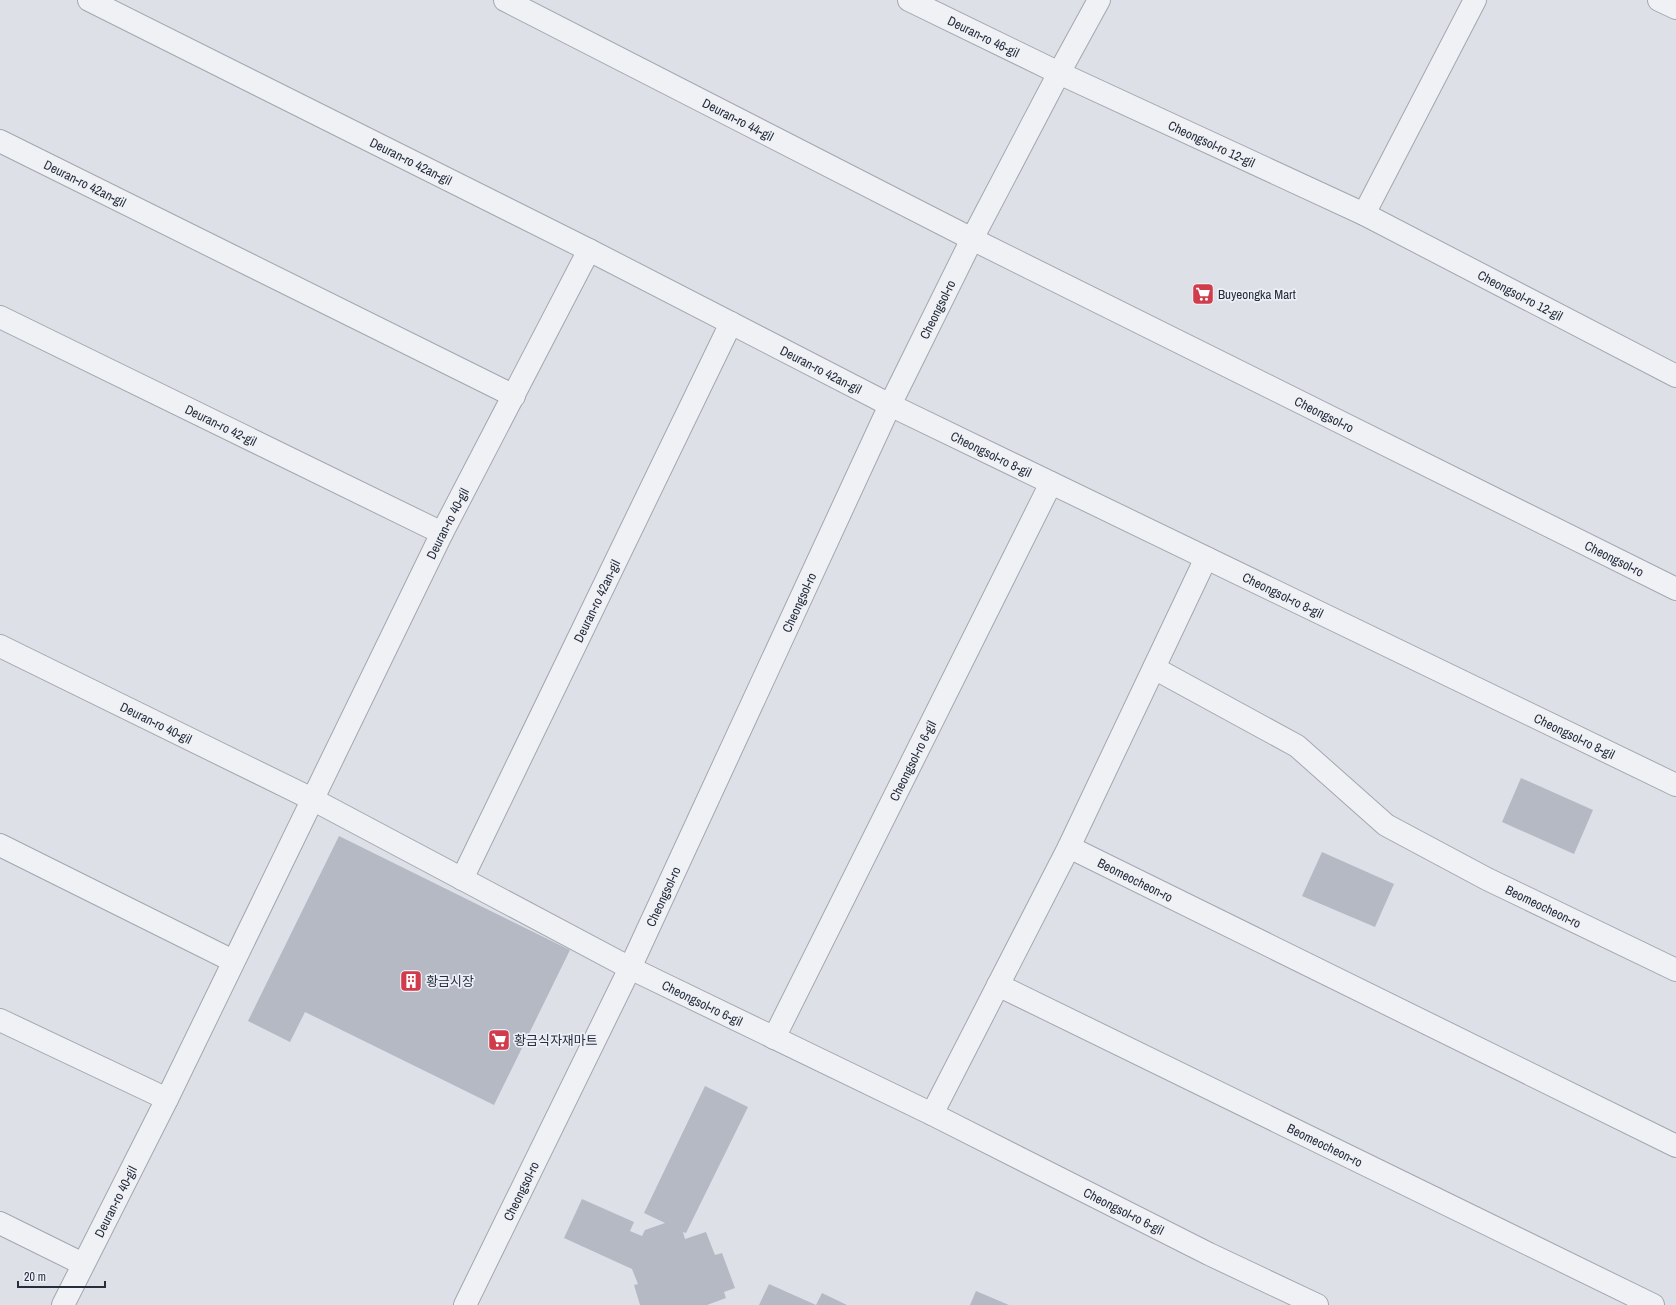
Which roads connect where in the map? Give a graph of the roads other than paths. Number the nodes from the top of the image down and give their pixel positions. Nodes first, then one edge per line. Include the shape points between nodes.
1 (89, 0) edge
2 (505, 0) edge
3 (909, 0) edge
4 (1099, 0) edge
5 (1475, 0) edge
6 (1660, 0) edge
7 (1676, 8) edge
8 (1058, 72) junction
9 (0, 141) edge
10 (1364, 214) junction
11 (972, 239) junction
12 (589, 250) junction
13 (0, 317) edge
14 (731, 323) junction
15 (1676, 376) edge
16 (514, 396) junction
17 (890, 405) junction
18 (1051, 483) junction
19 (442, 533) junction
20 (1206, 558) junction
21 (1676, 589) edge
22 (0, 646) edge
23 (1154, 668) junction
24 (1676, 785) edge
25 (312, 800) junction
26 (0, 845) edge
27 (1069, 847) junction
28 (462, 879) junction
29 (233, 961) junction
30 (630, 968) junction
31 (1676, 970) edge
32 (998, 985) junction
33 (0, 1020) edge
34 (774, 1038) junction
35 (167, 1098) junction
36 (932, 1114) junction
37 (1676, 1146) edge
38 (0, 1223) edge
39 (83, 1264) junction
40 (63, 1305) edge
41 (465, 1305) edge
42 (1317, 1305) edge
43 (1653, 1305) edge

1 - 12 street, Deuran-ro 42an-gil
2 - 11 street, Deuran-ro 44-gil
3 - 8 street, Deuran-ro 46-gil
4 - 8 street, Cheongsol-ro
5 - 10 street
6 - 7 street
8 - 10 street, Cheongsol-ro 12-gil
8 - 11 street, Cheongsol-ro
9 - 16 street, Deuran-ro 42an-gil
10 - 15 street, Cheongsol-ro 12-gil
11 - 17 street, Cheongsol-ro
11 - 21 street, Cheongsol-ro
12 - 14 street, Deuran-ro 42an-gil
12 - 16 street, Deuran-ro 40-gil
13 - 19 street, Deuran-ro 42-gil
14 - 17 street, Deuran-ro 42an-gil
14 - 28 street, Deuran-ro 42an-gil
16 - 19 street, Deuran-ro 40-gil
17 - 18 street, Cheongsol-ro 8-gil
17 - 30 street, Cheongsol-ro
18 - 20 street, Cheongsol-ro 8-gil
18 - 34 street, Cheongsol-ro 6-gil
19 - 25 street, Deuran-ro 40-gil
20 - 23 street
20 - 24 street, Cheongsol-ro 8-gil
22 - 25 street, Deuran-ro 40-gil
23 - 27 street
23 - 31 street, Beomeocheon-ro via 1297,746 1386,825 1487,879
25 - 28 street
25 - 29 street, Deuran-ro 40-gil
26 - 29 street
27 - 32 street
27 - 37 street, Beomeocheon-ro
28 - 30 street
29 - 35 street, Deuran-ro 40-gil
30 - 34 street, Cheongsol-ro 6-gil
30 - 41 street, Cheongsol-ro
32 - 36 street
32 - 43 street, Beomeocheon-ro
33 - 35 street
34 - 36 street, Cheongsol-ro 6-gil
35 - 39 street, Deuran-ro 40-gil
36 - 42 street, Cheongsol-ro 6-gil via 1209,1254
38 - 39 street
39 - 40 street, Deuran-ro 40-gil

